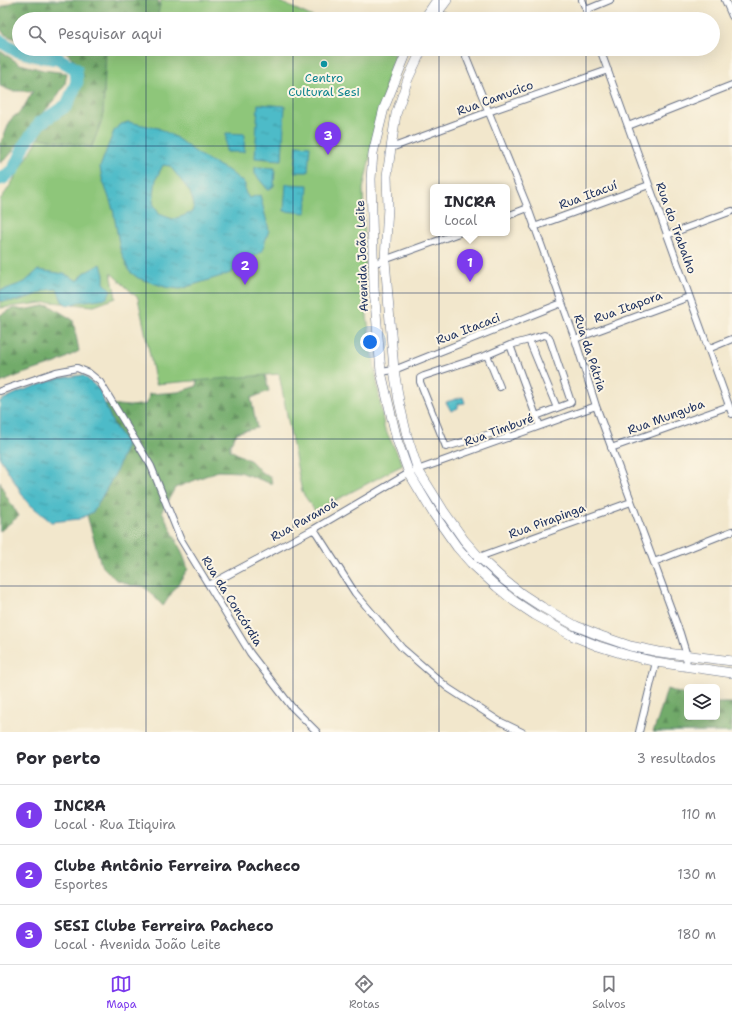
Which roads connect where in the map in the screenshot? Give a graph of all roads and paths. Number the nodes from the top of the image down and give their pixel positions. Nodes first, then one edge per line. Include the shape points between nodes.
1 (447, 0) edge
2 (582, 0) edge
3 (610, 0) edge
4 (725, 0) edge
5 (435, 10) edge
6 (586, 10) joint
7 (732, 16) edge
8 (405, 56) edge
9 (419, 56) edge
10 (466, 56) edge
11 (603, 56) edge
12 (608, 70) junction
13 (732, 85) edge
14 (488, 112) junction
15 (628, 126) junction
16 (391, 148) junction
17 (649, 185) junction
18 (528, 208) junction
19 (732, 211) edge
20 (510, 215) edge
21 (534, 226) junction
22 (451, 236) edge
23 (667, 236) junction
24 (385, 260) junction
25 (373, 264) junction
26 (387, 287) junction
27 (374, 289) junction
28 (689, 297) junction
29 (562, 303) junction
30 (575, 339) junction
31 (732, 339) edge
32 (529, 340) junction
33 (510, 344) junction
34 (708, 348) junction
35 (487, 355) junction
36 (394, 370) junction
37 (381, 372) junction
38 (500, 387) dead end
39 (0, 391) edge
40 (596, 406) junction
41 (729, 406) junction
42 (557, 408) junction
43 (732, 414) edge
44 (536, 416) junction
45 (540, 426) junction
46 (508, 438) junction
47 (470, 440) junction
48 (480, 448) junction
49 (611, 448) junction
50 (414, 472) junction
51 (631, 502) junction
52 (314, 529) junction
53 (732, 531) edge
54 (480, 557) junction
55 (654, 562) junction
56 (471, 563) junction
57 (209, 585) junction
58 (687, 656) junction
59 (732, 661) edge
60 (656, 662) junction
61 (686, 667) junction
62 (732, 673) edge
63 (317, 732) edge
64 (522, 732) edge
65 (639, 732) edge

1 - 5 street
2 - 6 street
3 - 6 street
4 - 7 street
8 - 25 street, Avenida João Leite via 384,108 373,153
9 - 16 street, Avenida João Leite via 396,114
10 - 14 street, Rua da Pátria
11 - 12 street, Rua do Trabalho
12 - 14 street, Rua Camucico
12 - 15 street, Rua do Trabalho
13 - 15 street
14 - 16 street, Rua Camucico
14 - 18 street, Rua da Pátria
15 - 17 street, Rua do Trabalho
16 - 24 street, Avenida João Leite via 387,176
17 - 21 street, Rua Itacuí
17 - 23 street, Rua do Trabalho
18 - 20 street
18 - 21 street, Rua da Pátria
19 - 23 street
21 - 29 street, Rua da Pátria
22 - 24 street
23 - 28 street, Rua do Trabalho
24 - 25 street
24 - 26 street, Avenida João Leite
25 - 27 street, Avenida João Leite
26 - 27 street
26 - 36 street, Avenida João Leite
27 - 37 street, Avenida João Leite
28 - 30 street, Rua Itapora
28 - 34 street, Rua do Trabalho
29 - 30 street, Rua da Pátria
29 - 36 street, Rua Itacaci
30 - 40 street, Rua da Pátria
31 - 34 street
32 - 33 street
32 - 42 street
32 - 42 street via 544,335 549,337 571,400 570,403
33 - 35 street
33 - 44 street
34 - 41 street, Rua do Trabalho
35 - 38 street
35 - 47 street via 420,378 445,446
36 - 37 street, Rua Itacaci
36 - 50 street, Avenida João Leite
37 - 50 street, Avenida João Leite via 397,440
39 - 57 street, Rua da Concórdia via 56,372 77,368 90,373 100,382 151,466 180,538
40 - 45 street, Rua Timburé
40 - 49 street, Rua da Pátria
41 - 43 street, Rua do Trabalho
41 - 49 street, Rua Munguba
42 - 44 street
44 - 45 street
45 - 46 street, Rua Timburé
46 - 47 street via 506,432 500,431
46 - 48 street, Rua Timburé
47 - 48 street via 479,444
48 - 50 street, Rua Timburé
49 - 51 street, Rua da Pátria
50 - 52 street, Rua Paranoá
50 - 54 street, Avenida João Leite
50 - 56 street, Avenida João Leite via 433,513
51 - 54 street, Rua Pirapinga
51 - 55 street, Rua da Pátria
52 - 57 street, Rua Paranoá
52 - 64 street via 355,593 402,648 448,688 499,721
53 - 55 street
54 - 56 street, Rua Pirapinga
54 - 58 street, Avenida João Leite via 522,594 576,626 630,646
55 - 58 street, Rua da Pátria
56 - 60 street, Avenida João Leite via 514,600 571,635 626,655
57 - 63 street, Rua da Concórdia via 250,652 291,706
58 - 59 street, Avenida João Leite
58 - 61 street, Rua da Pátria
60 - 61 street, Avenida João Leite
60 - 65 street
61 - 62 street, Avenida João Leite

